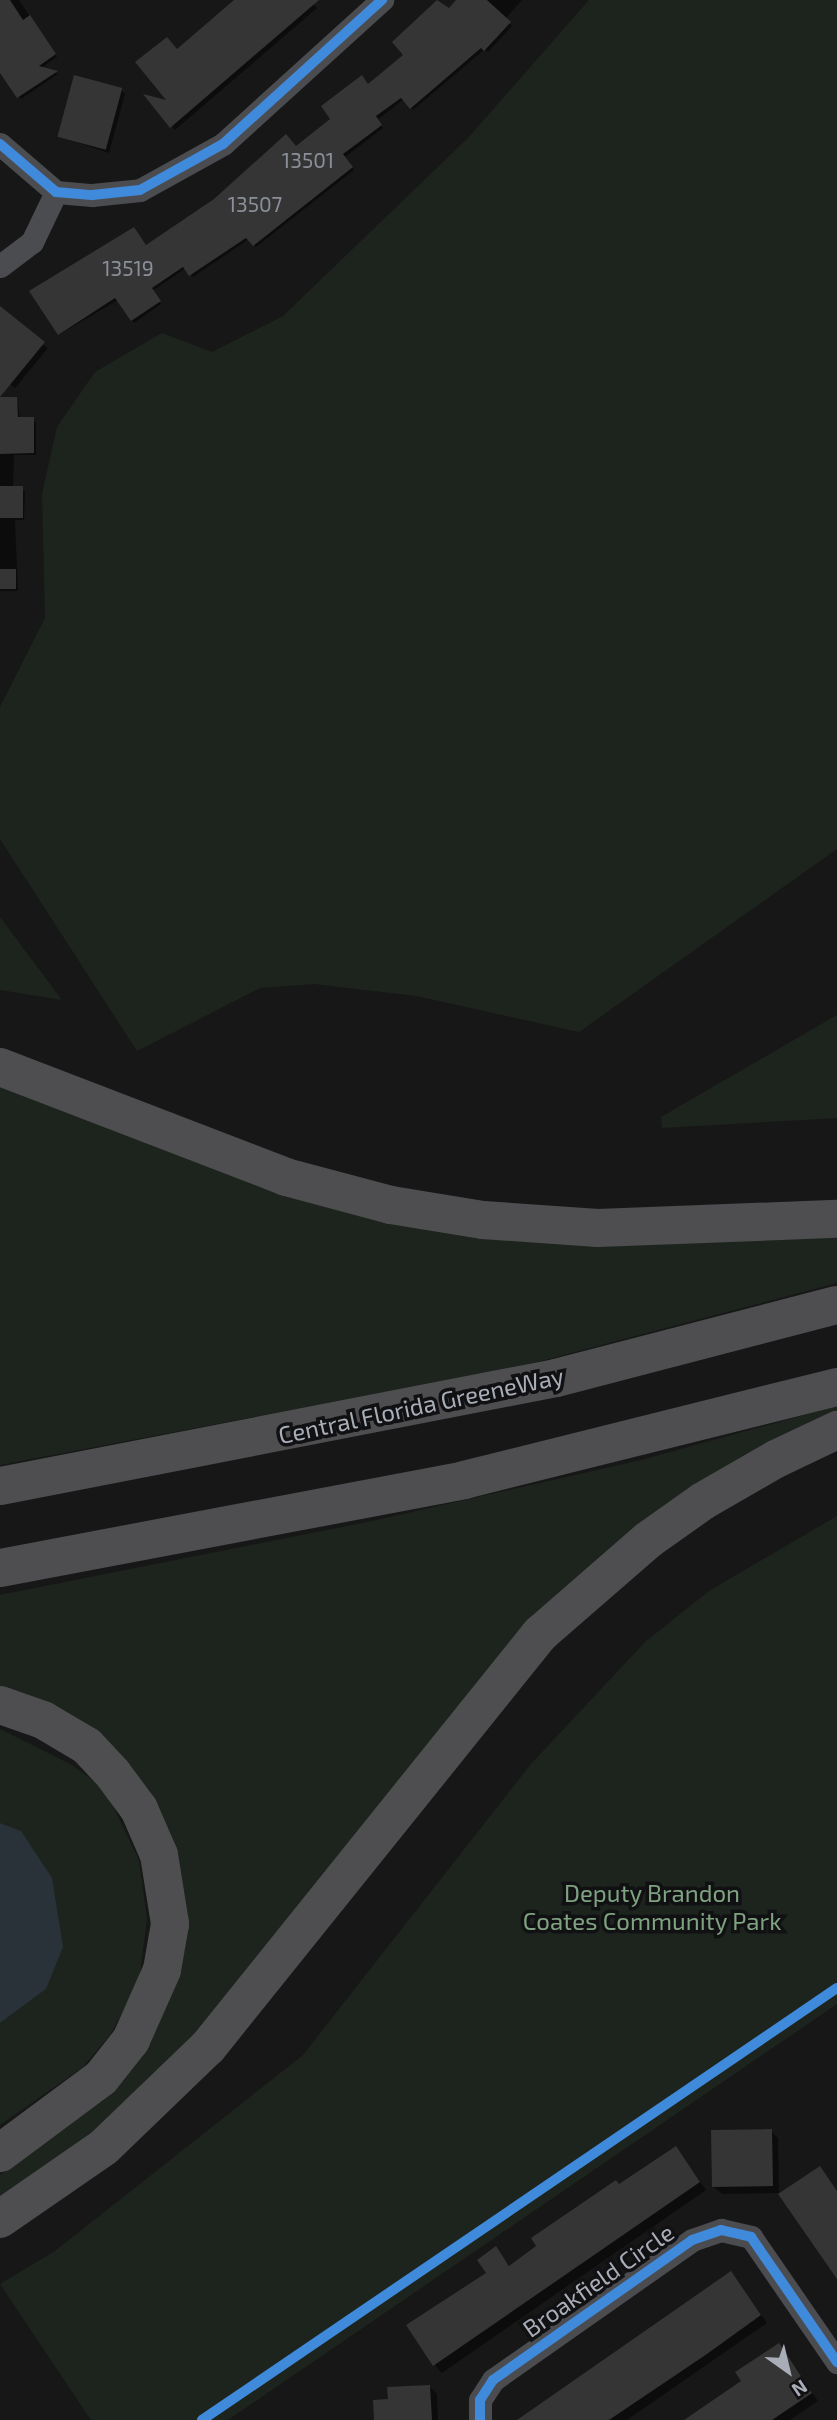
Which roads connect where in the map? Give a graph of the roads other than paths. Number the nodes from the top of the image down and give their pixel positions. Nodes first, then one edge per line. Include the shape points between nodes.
1 (382, 0) edge
2 (0, 144) edge
3 (56, 192) junction
4 (0, 265) edge
5 (0, 1067) edge
6 (837, 1219) edge
7 (837, 1305) edge
8 (837, 1387) edge
9 (837, 1430) edge
10 (0, 1486) edge
11 (0, 1568) edge
12 (0, 1705) edge
13 (0, 2152) edge
14 (0, 2220) edge
15 (837, 2362) edge
16 (480, 2420) edge

1 - 3 street via 223,144 140,190 92,195
2 - 3 street
3 - 4 street via 32,242
5 - 6 highway via 286,1177 391,1205 483,1220 598,1228
7 - 10 highway, Central Florida GreeneWay via 556,1378
8 - 11 highway via 464,1480
9 - 14 highway via 704,1501 648,1540 540,1634 208,2047 104,2147
12 - 13 highway via 43,1720 87,1746 113,1774 139,1809 159,1854 170,1924 162,1970 131,2040 101,2078
15 - 16 street, Broakfield Circle via 751,2237 721,2230 692,2240 493,2380 480,2400

